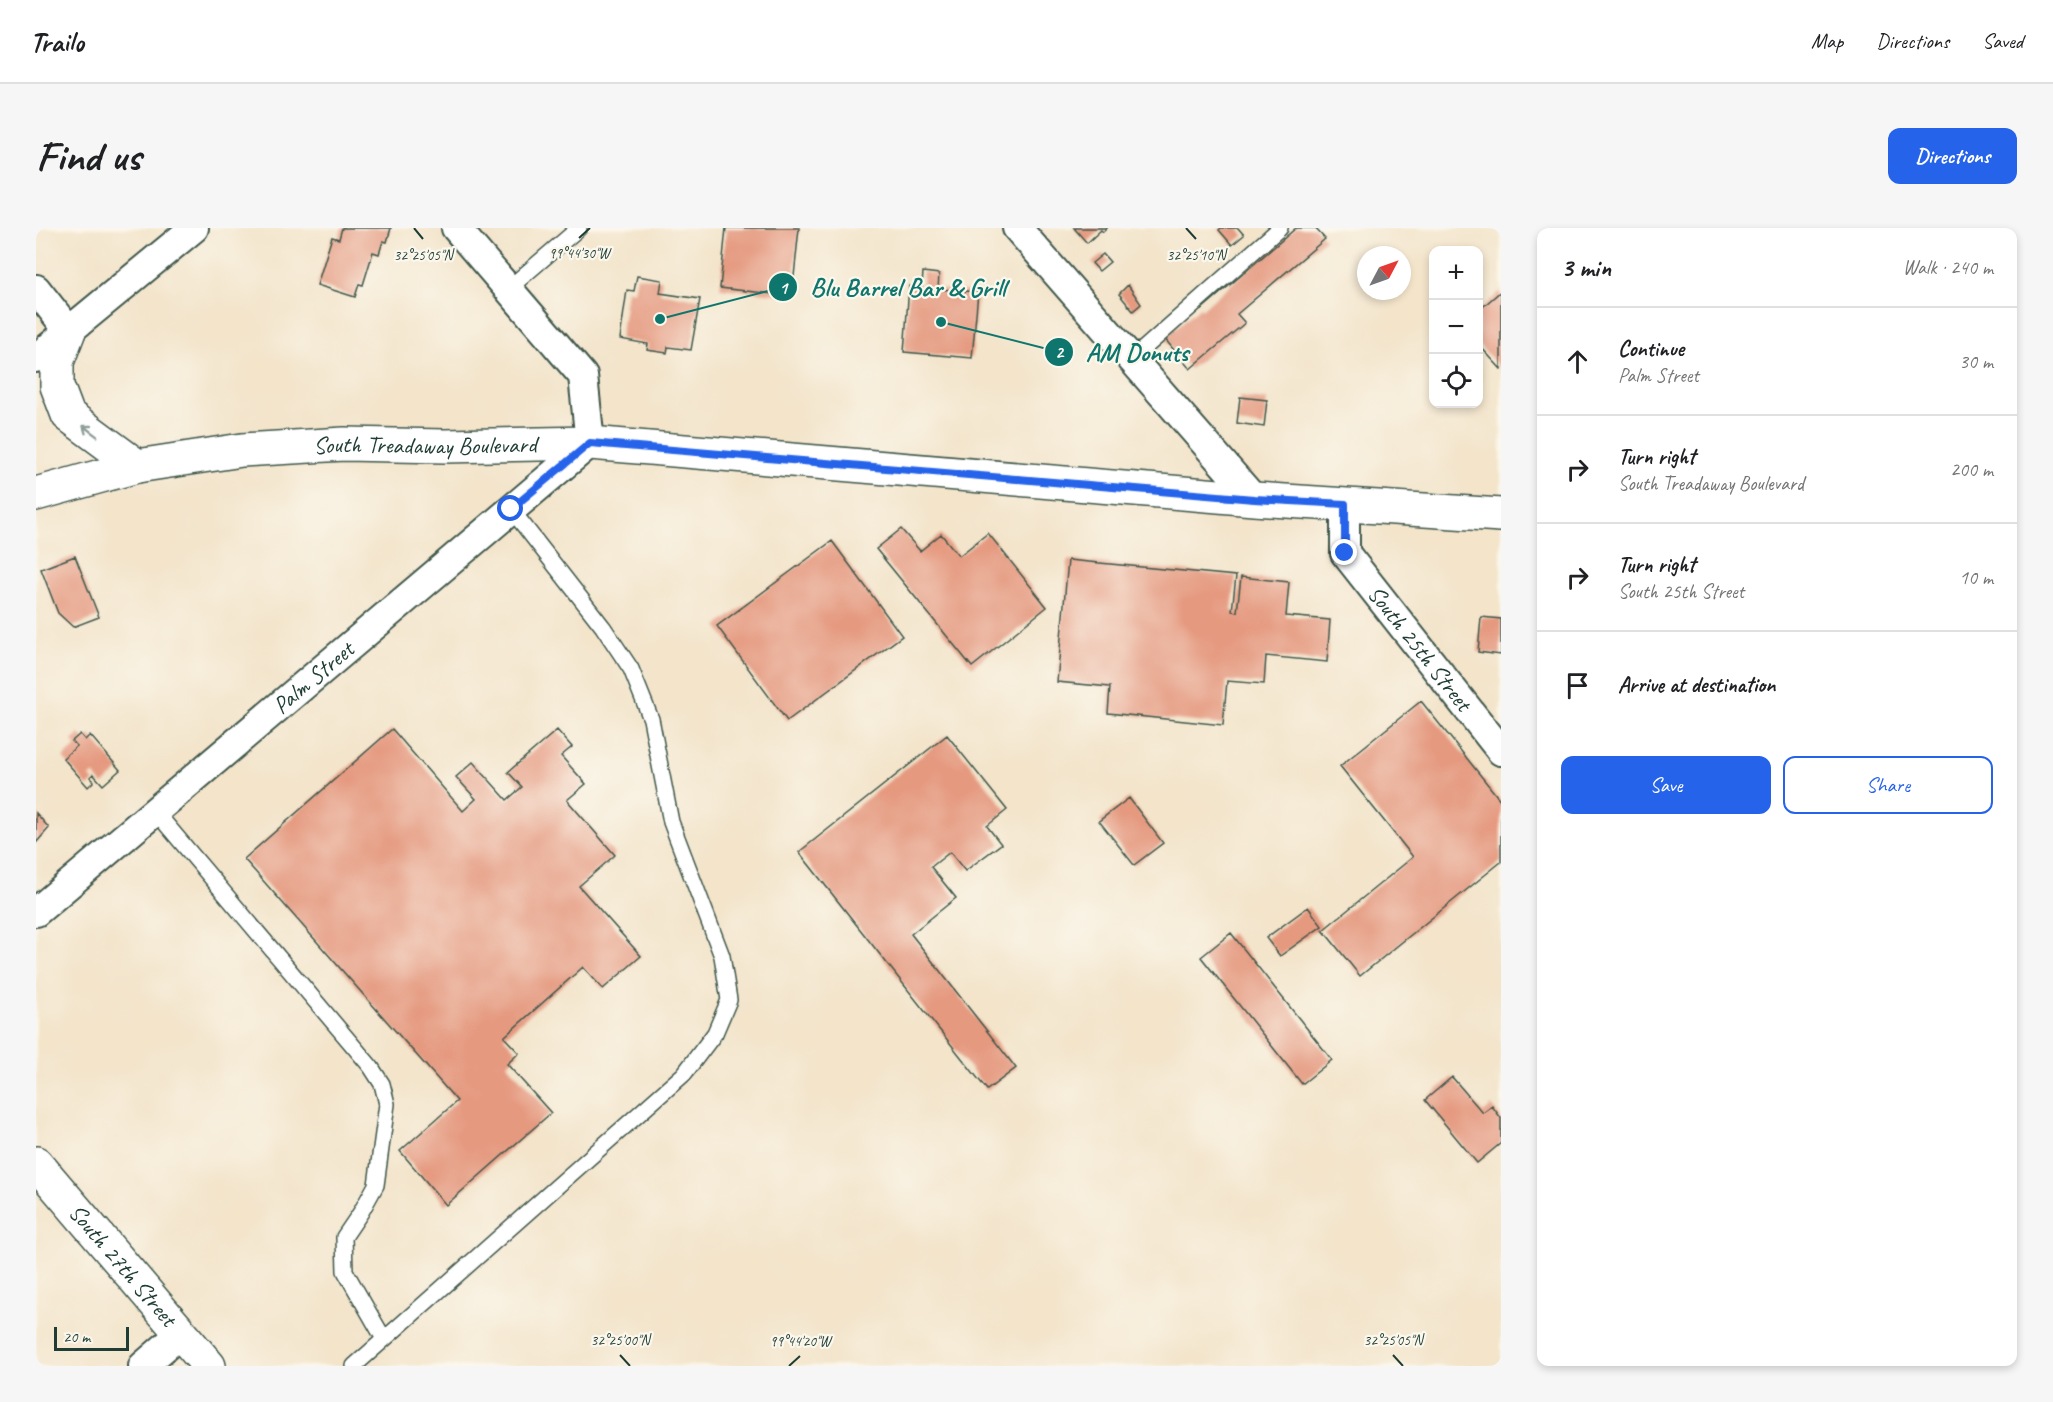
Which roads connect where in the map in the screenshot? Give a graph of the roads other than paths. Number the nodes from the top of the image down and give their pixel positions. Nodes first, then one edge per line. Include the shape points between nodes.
1 (194, 228) edge
2 (456, 228) edge
3 (579, 228) edge
4 (1017, 228) edge
5 (1280, 228) edge
6 (36, 289) edge
7 (508, 289) junction
8 (69, 331) junction
9 (36, 358) edge
10 (1132, 359) junction
11 (590, 443) junction
12 (137, 466) junction
13 (36, 494) edge
14 (1254, 499) junction
15 (1345, 504) junction
16 (511, 509) junction
17 (1501, 515) edge
18 (1501, 751) edge
19 (154, 811) junction
20 (36, 912) edge
21 (40, 1175) edge
22 (180, 1333) junction
23 (384, 1339) junction
24 (143, 1366) edge
25 (209, 1366) edge
26 (354, 1366) edge

1 - 8 street
2 - 7 street
3 - 7 lane
4 - 10 street
5 - 10 lane
6 - 8 street
7 - 11 street via 583,376
8 - 9 street
12 -> 8 main road via 68,415 57,386 57,362
10 - 14 street
11 - 12 main road, South Treadaway Boulevard via 344,444 242,450
11 - 14 main road, South Treadaway Boulevard
11 - 16 street, Palm Street
12 - 13 main road, South Treadaway Boulevard
14 - 15 main road, South Treadaway Boulevard
15 - 17 main road, South Treadaway Boulevard
15 - 18 street, South 25th Street via 1345,553
16 - 19 street, Palm Street
16 - 23 lane via 632,669 651,719 671,822 722,956 729,1000 715,1033 684,1074
19 - 20 street, Palm Street
19 - 23 lane via 382,1084 387,1104 376,1185 344,1237 345,1271
21 - 22 main road, South 27th Street
22 - 24 street
22 - 25 main road, South 27th Street
23 - 26 lane

